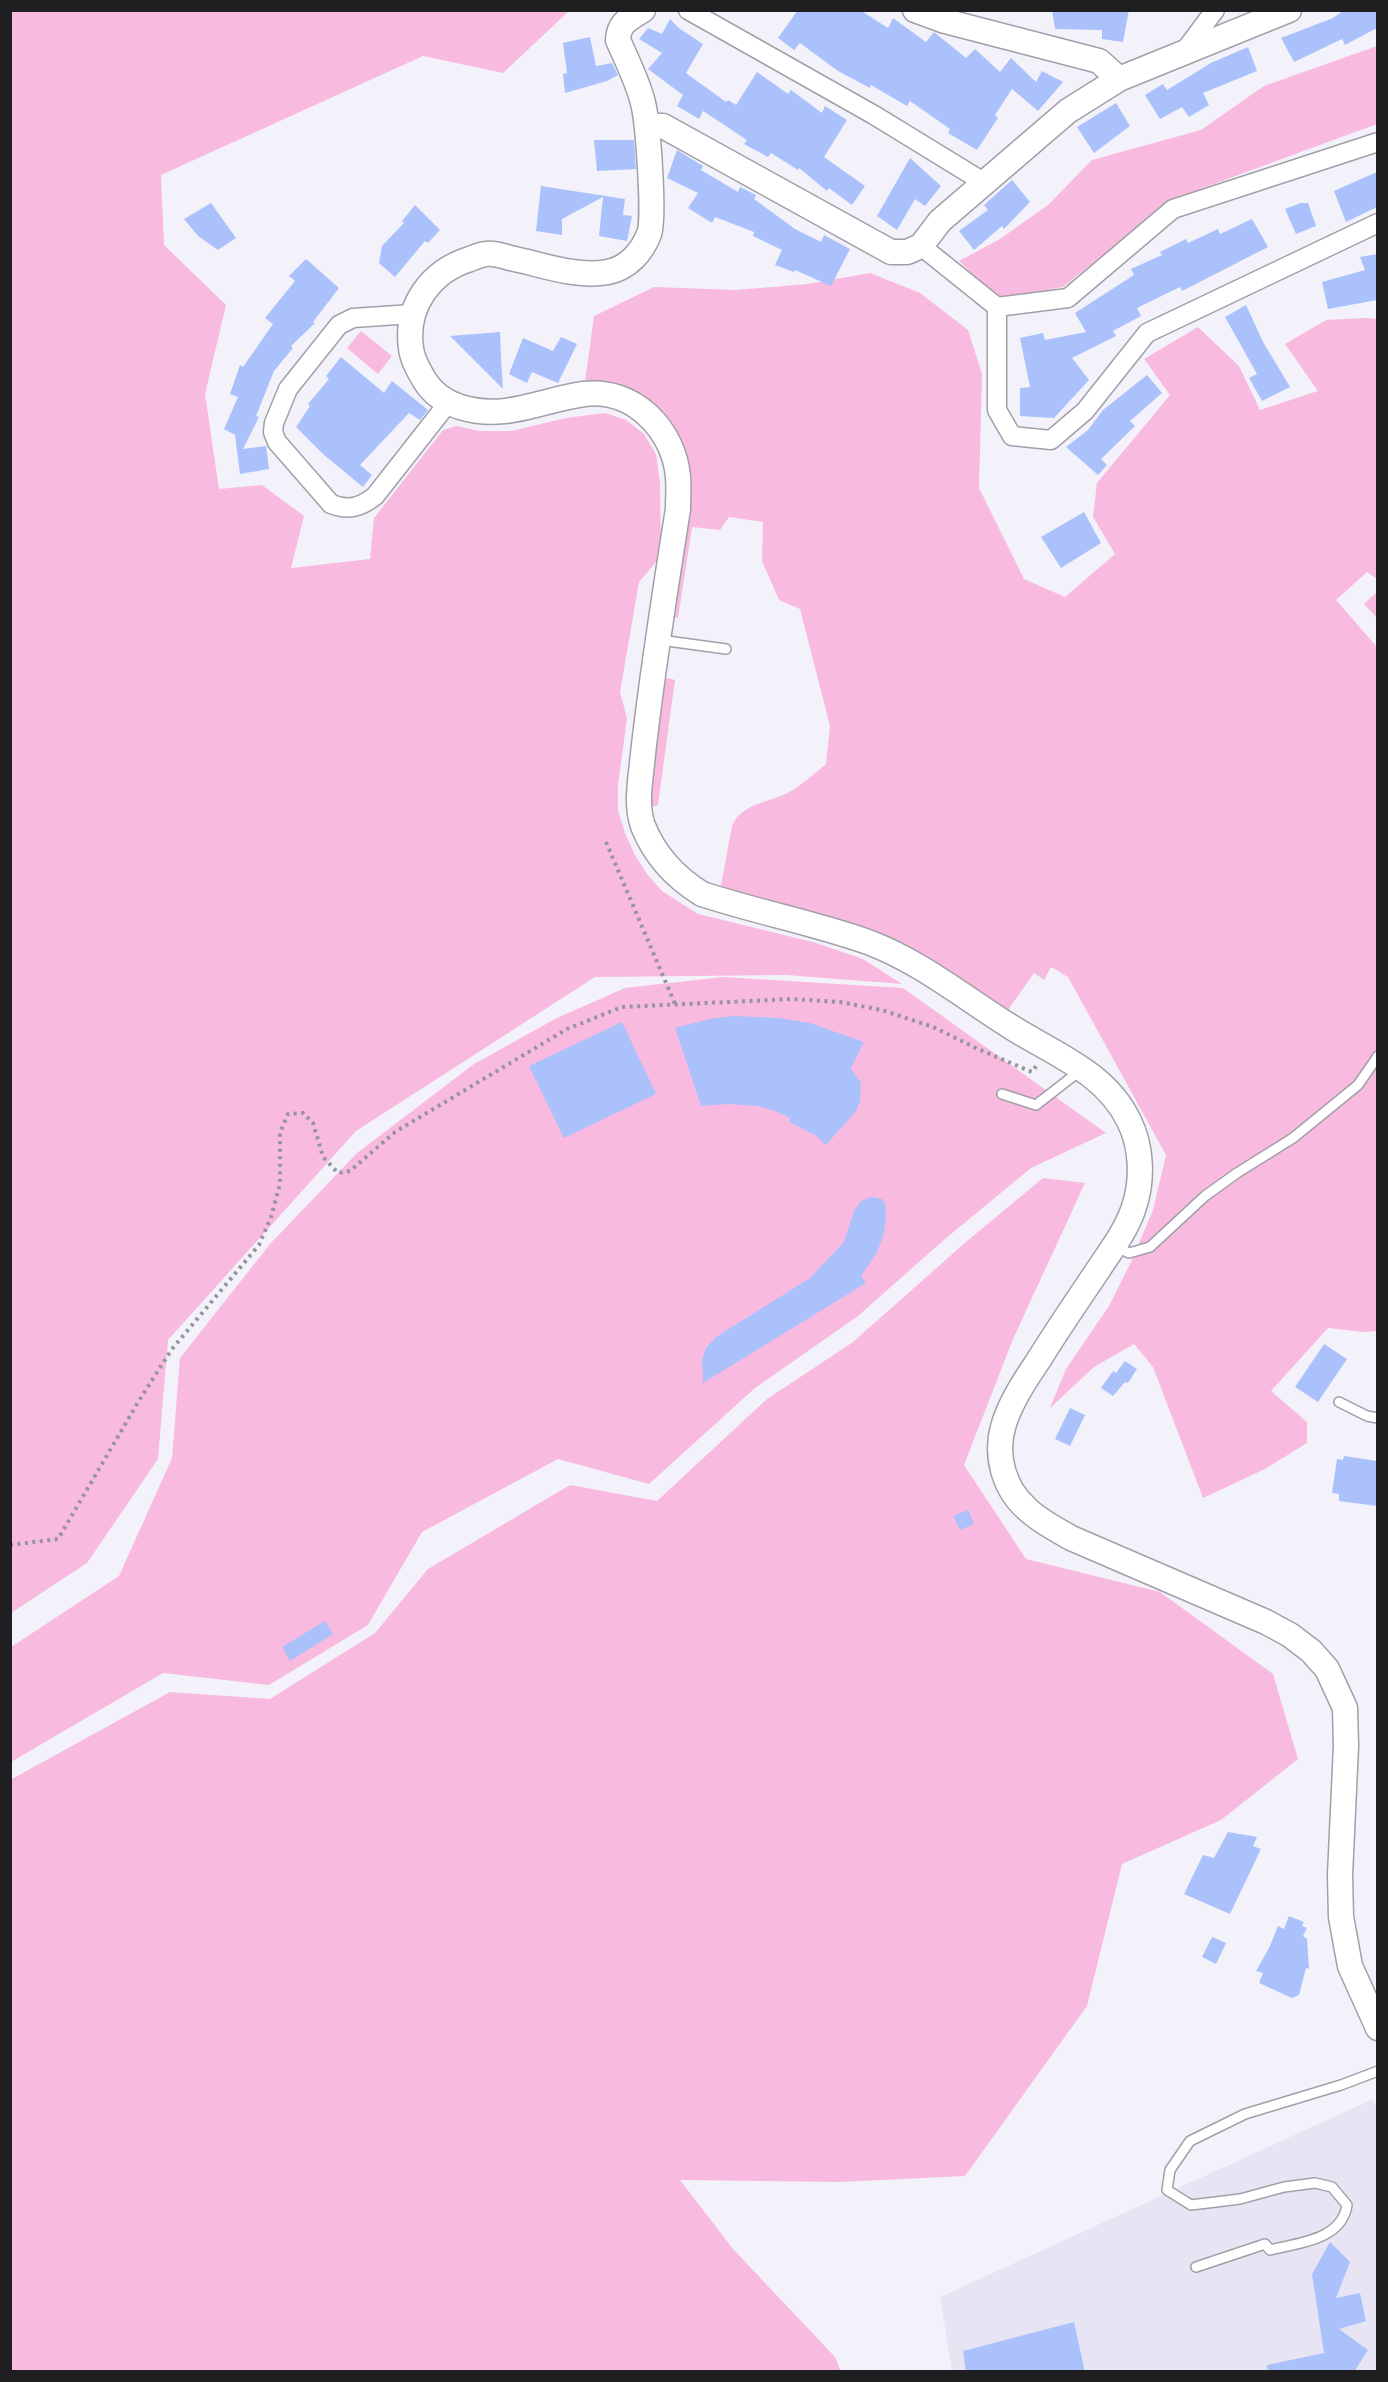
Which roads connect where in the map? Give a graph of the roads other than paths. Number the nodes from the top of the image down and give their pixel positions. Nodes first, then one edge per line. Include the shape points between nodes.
1 (643, 10) edge
2 (688, 10) edge
3 (915, 10) edge
4 (1215, 10) edge
5 (1289, 10) edge
6 (1182, 54) junction
7 (1119, 78) junction
8 (647, 126) junction
9 (1377, 142) edge
10 (986, 183) junction
11 (1377, 223) edge
12 (921, 246) junction
13 (997, 307) junction
14 (412, 314) junction
15 (448, 403) junction
16 (658, 640) junction
17 (726, 649) dead end
18 (1377, 1056) edge
19 (1083, 1069) junction
20 (1002, 1094) dead end
21 (1115, 1246) junction
22 (1339, 1402) dead end
23 (1377, 1418) edge
24 (1377, 2028) edge
25 (1377, 2071) edge
26 (1196, 2267) dead end

1 - 8 street via 626,21 618,40 643,103
2 - 10 street
3 - 7 street via 1099,62
4 - 6 street
5 - 6 street
6 - 7 street
7 - 10 street via 1068,111
8 - 12 street via 663,126 891,252 907,252
8 - 14 street via 650,232 640,252 628,263 608,272 580,274 487,254 458,263 435,278 421,294
9 - 13 street via 1173,209 1068,298
10 - 12 street via 940,221
11 - 13 street via 1147,333 1085,411 1051,440 1012,436 998,410
12 - 13 street
14 - 15 street via 411,350 419,370 430,390
14 - 15 street via 353,318 339,325 288,389 273,432 331,504 354,508 375,496
15 - 16 street via 479,412 507,412 586,394 625,399 653,419 667,437 678,477 678,509
16 - 17 lane
16 - 19 street via 640,780 642,824 652,845 682,882 702,894 871,944 945,983
18 - 21 lane via 1358,1085 1293,1138 1205,1196 1150,1247 1129,1253
19 - 20 lane via 1036,1105
19 - 21 street via 1116,1100 1136,1137 1140,1157 1134,1208
21 - 24 street via 1009,1409 1002,1430 1003,1472 1026,1509 1045,1523 1071,1538 1266,1622 1311,1651 1327,1669 1345,1708 1341,1917 1350,1966
22 - 23 lane
25 - 26 lane via 1245,2114 1190,2141 1170,2170 1167,2190 1191,2205 1315,2183 1332,2187 1347,2205 1345,2217 1332,2231 1270,2250 1265,2244

